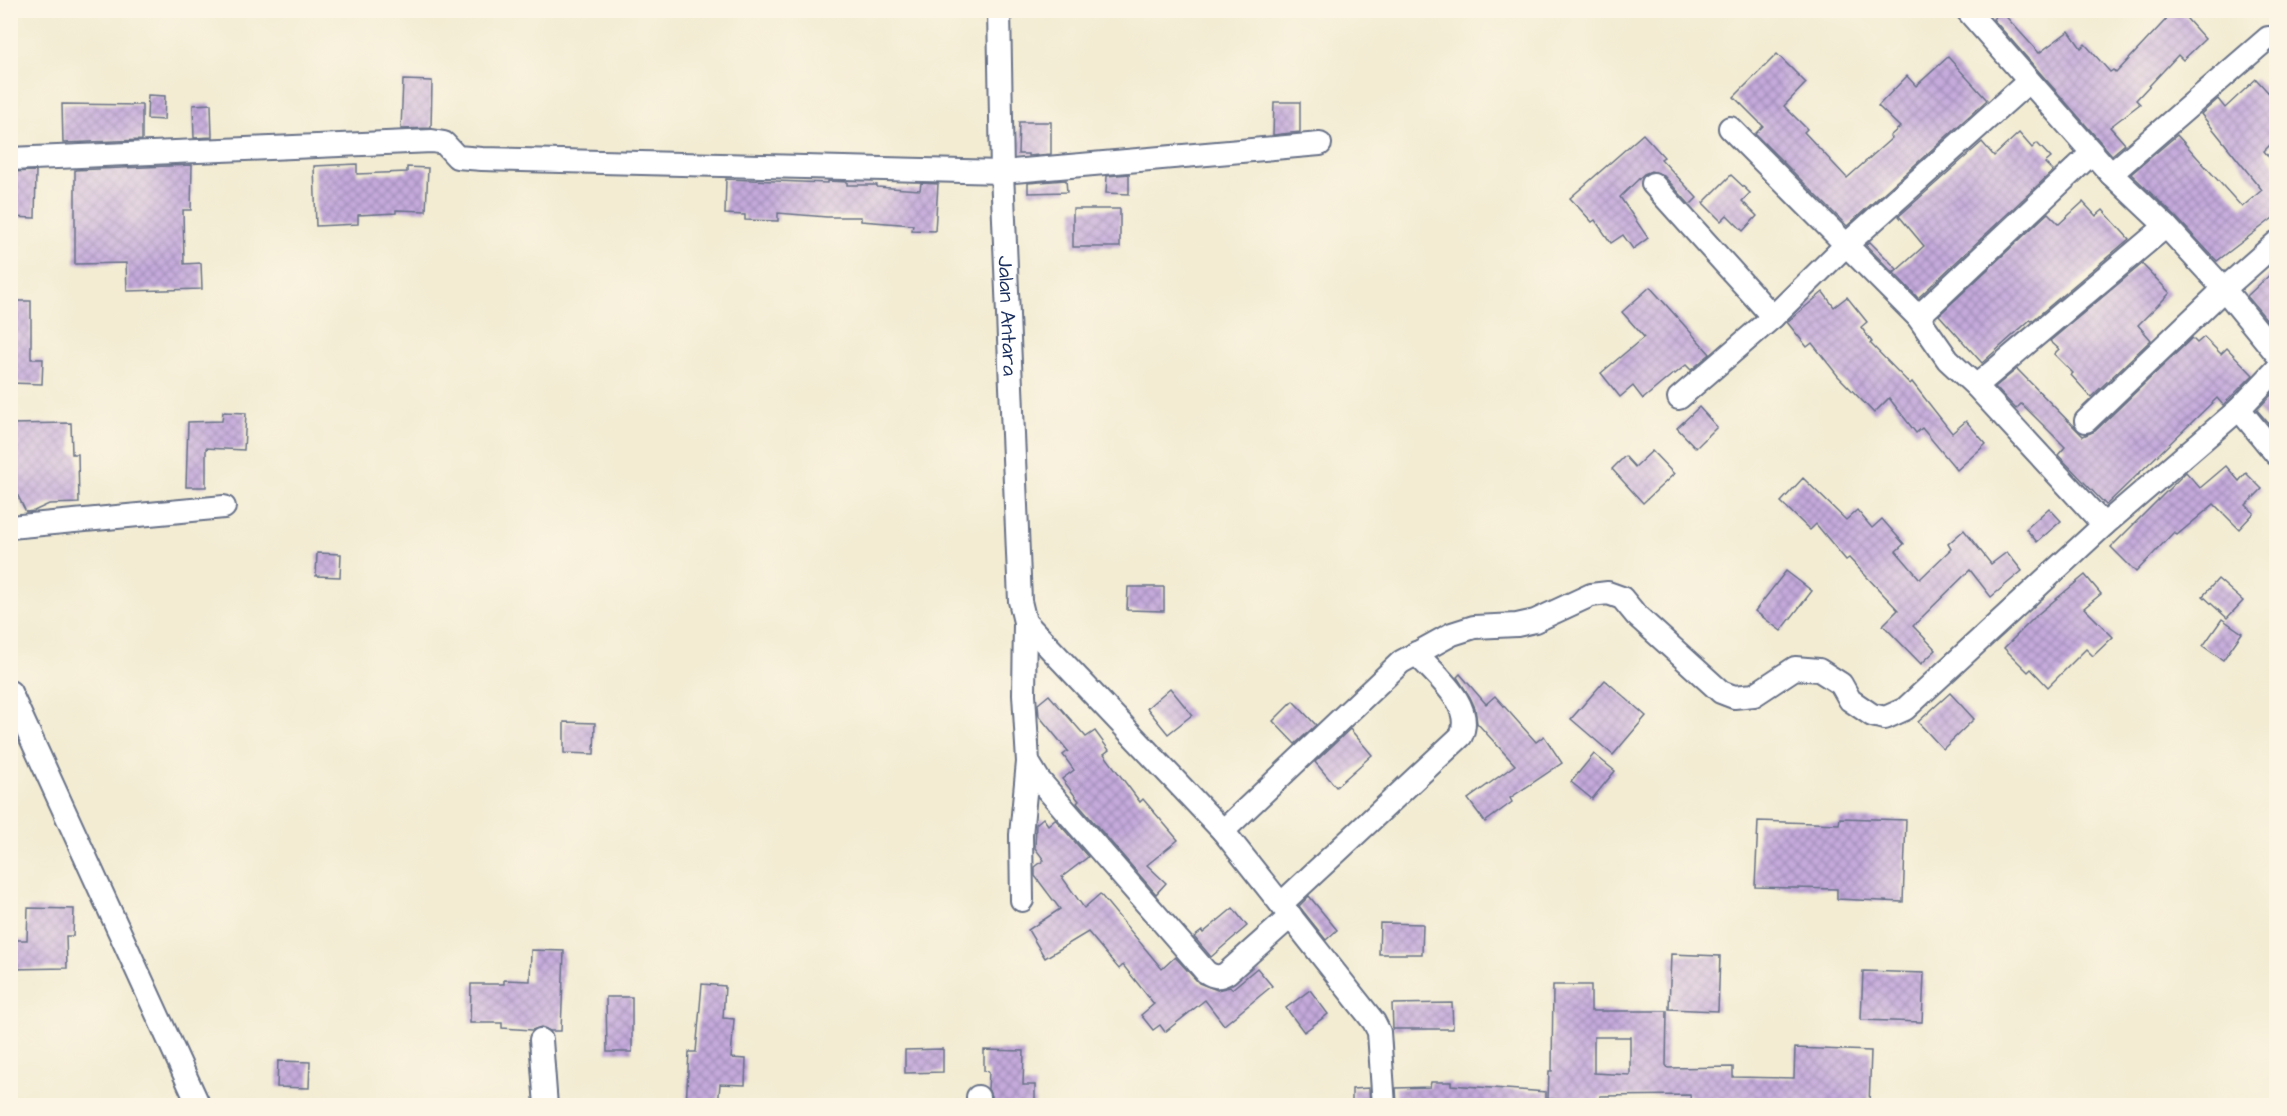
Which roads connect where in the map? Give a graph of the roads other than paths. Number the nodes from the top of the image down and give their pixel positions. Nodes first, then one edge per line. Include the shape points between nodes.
1 (999, 10) edge
2 (1967, 10) edge
3 (2277, 38) edge
4 (2029, 81) junction
5 (1730, 128) dead end
6 (1320, 144) dead end
7 (2092, 153) junction
8 (10, 159) edge
9 (1002, 172) junction
10 (2111, 174) junction
11 (1653, 184) dead end
12 (2166, 226) junction
13 (2277, 243) edge
14 (1846, 245) junction
15 (2224, 289) junction
16 (1773, 317) junction
17 (1918, 317) junction
18 (2277, 353) edge
19 (2277, 370) edge
20 (1976, 386) junction
21 (1679, 398) dead end
22 (2239, 410) junction
23 (2086, 421) dead end
24 (2277, 454) edge
25 (224, 507) dead end
26 (2104, 525) junction
27 (10, 527) edge
28 (1025, 622) junction
29 (1416, 653) junction
30 (10, 692) edge
31 (1028, 762) junction
32 (1223, 831) junction
33 (1022, 900) dead end
34 (1286, 910) junction
35 (542, 1040) dead end
36 (199, 1106) edge
37 (546, 1106) edge
38 (1384, 1106) edge

1 - 9 street, Jalan Antara
2 - 4 street
3 - 10 street via 2268,38
4 - 7 street
4 - 14 street
5 - 14 street
6 - 9 street
7 - 10 street
7 - 17 street
8 - 9 street via 432,141 444,143 456,157 482,159
9 - 28 street, Jalan Antara via 1020,601
10 - 12 street
11 - 16 street
12 - 15 street
12 - 20 street
13 - 15 street
14 - 16 street
14 - 17 street
15 - 18 street
15 - 23 street
16 - 21 street
17 - 20 street via 1948,360
19 - 22 street
20 - 26 street
22 - 24 street
22 - 26 street
25 - 27 street
26 - 29 street via 1905,709 1885,718 1872,715 1850,700 1841,684 1819,670 1795,668 1754,695 1734,697 1721,693 1622,598 1608,593 1591,595 1535,621 1474,627
28 - 31 street, Jalan Antara
28 - 32 street
29 - 32 street via 1401,662
29 - 34 street via 1460,702 1466,726 1461,736
30 - 36 street
31 - 33 street, Jalan Antara via 1021,835
31 - 34 street via 1039,780 1214,977 1227,973
32 - 34 street
34 - 38 street via 1379,1032
35 - 37 street

